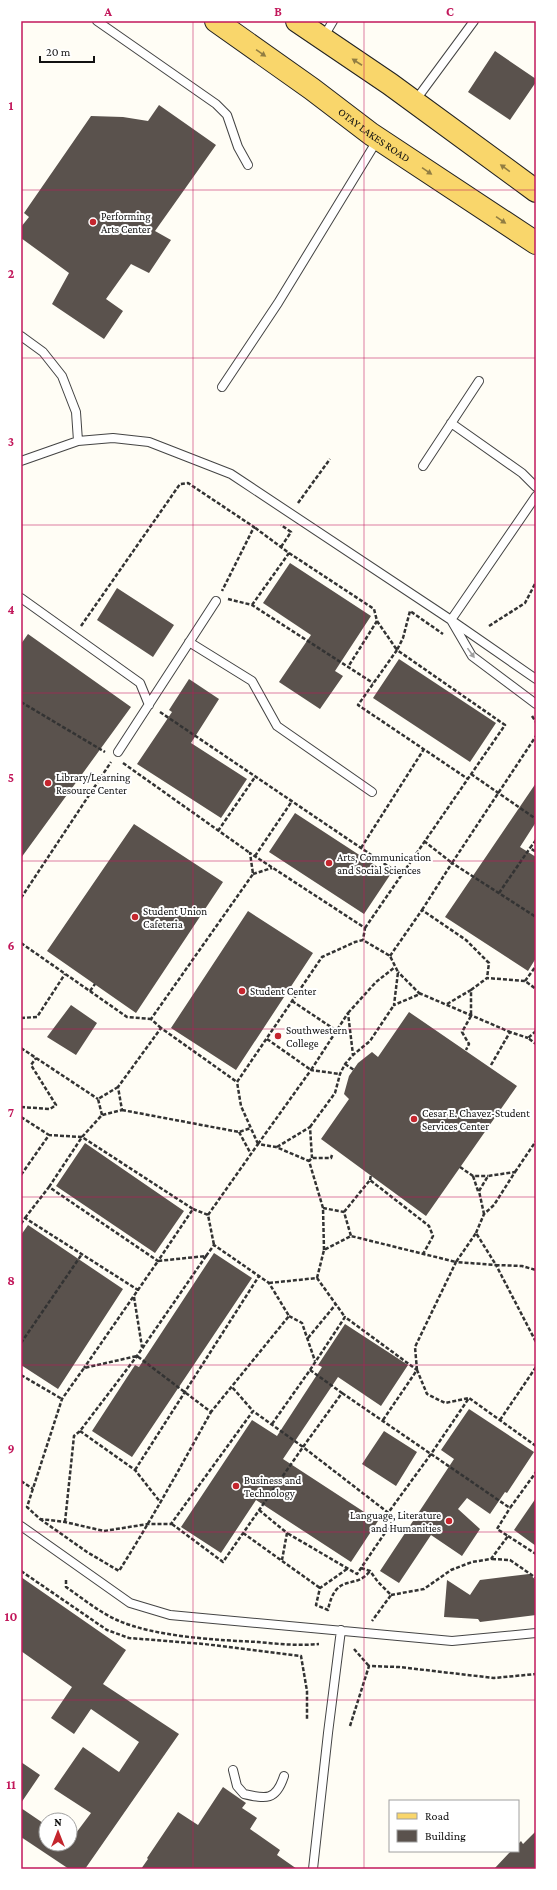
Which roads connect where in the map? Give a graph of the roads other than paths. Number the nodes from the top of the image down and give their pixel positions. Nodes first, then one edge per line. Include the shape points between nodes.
1 (97, 21) edge
2 (216, 21) edge
3 (297, 21) edge
4 (474, 21) edge
5 (328, 30) edge
6 (415, 102) junction
7 (378, 138) junction
8 (248, 165) dead end
9 (533, 186) edge
10 (536, 243) edge
11 (21, 336) edge
12 (479, 381) dead end
13 (222, 387) dead end
14 (451, 423) junction
15 (78, 440) junction
16 (21, 461) edge
17 (423, 466) dead end
18 (536, 487) edge
19 (536, 496) edge
20 (21, 598) edge
21 (217, 599) road end
22 (451, 620) junction
23 (189, 642) junction
24 (536, 679) edge
25 (536, 704) edge
26 (149, 705) junction
27 (116, 754) road end
28 (372, 792) dead end
29 (21, 1526) edge
30 (341, 1630) junction
31 (536, 1633) edge
32 (233, 1770) dead end
33 (284, 1776) dead end
34 (314, 1869) edge

1 - 8 lane via 216,104 227,115 238,147
2 -> 7 main road, OTAY LAKES ROAD
3 - 5 main road
4 - 6 lane
6 -> 5 main road
9 -> 6 main road
7 -> 10 main road, OTAY LAKES ROAD
7 - 13 lane via 278,303
11 - 15 lane via 43,352 62,376 76,412
12 - 14 lane
14 - 17 lane
14 - 18 lane via 522,473
15 - 16 lane
15 - 22 lane via 113,438 149,442 231,474
19 - 22 lane
20 - 26 lane via 140,683
21 - 23 lane
22 - 24 lane
22 -> 25 lane via 472,656
23 - 26 lane
23 - 28 lane via 252,681 277,726
26 - 27 lane
29 - 30 lane via 130,1603 170,1615
30 - 31 lane via 452,1641
30 - 34 lane
32 - 33 lane via 237,1786 244,1794 263,1798 274,1795

